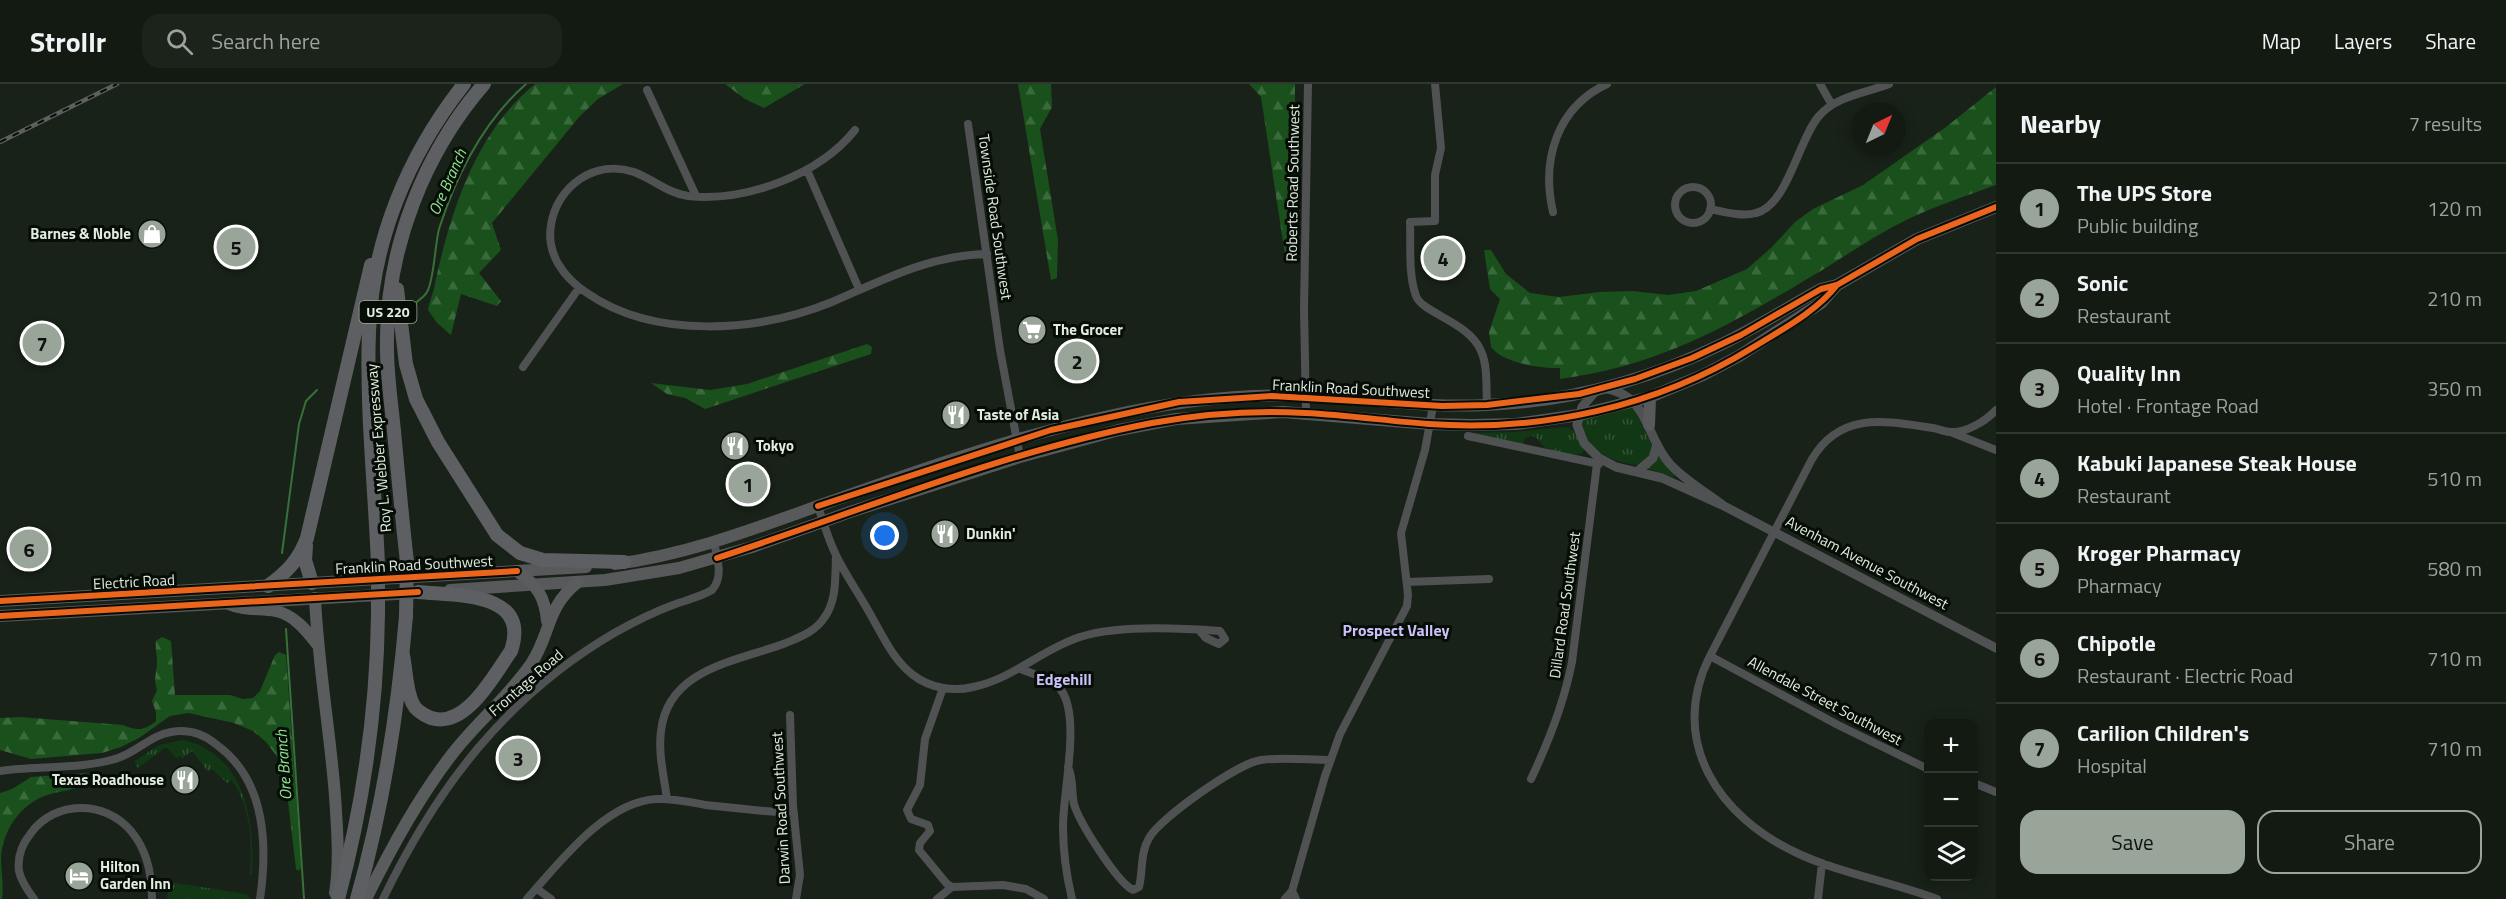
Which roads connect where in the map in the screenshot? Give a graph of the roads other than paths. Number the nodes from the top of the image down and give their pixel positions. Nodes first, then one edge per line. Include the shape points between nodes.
1 (464, 84) edge
2 (484, 84) edge
3 (1308, 84) edge
4 (1435, 84) edge
5 (1607, 84) edge
6 (1820, 84) edge
7 (1889, 84) edge
8 (646, 90) dead end
9 (1832, 105) junction
10 (968, 124) dead end
11 (855, 130) dead end
12 (807, 170) junction
13 (696, 196) junction
14 (1996, 207) edge
15 (1710, 209) junction
16 (1553, 212) dead end
17 (388, 225) junction
18 (987, 254) junction
19 (396, 259) junction
20 (1838, 285) junction
21 (579, 288) junction
22 (859, 290) junction
23 (523, 367) dead end
24 (1602, 388) junction
25 (1306, 396) junction
26 (1650, 397) junction
27 (1634, 401) junction
28 (1487, 405) junction
29 (1433, 406) junction
30 (1996, 410) edge
31 (1306, 413) junction
32 (1579, 415) junction
33 (1430, 424) junction
34 (1649, 425) junction
35 (1952, 432) junction
36 (1468, 436) dead end
37 (1016, 441) junction
38 (1657, 444) junction
39 (1996, 450) edge
40 (1020, 456) junction
41 (1597, 464) junction
42 (1616, 467) junction
43 (1638, 471) junction
44 (818, 506) junction
45 (1724, 506) junction
46 (823, 521) junction
47 (1774, 532) junction
48 (307, 538) junction
49 (714, 542) junction
50 (836, 555) junction
51 (717, 558) junction
52 (624, 562) junction
53 (518, 571) junction
54 (1490, 579) dead end
55 (578, 582) junction
56 (1407, 582) junction
57 (312, 584) junction
58 (535, 585) junction
59 (268, 586) junction
60 (418, 592) junction
61 (315, 598) junction
62 (0, 601) edge
63 (229, 604) junction
64 (0, 616) edge
65 (548, 622) junction
66 (1199, 630) dead end
67 (317, 644) junction
68 (1996, 648) edge
69 (403, 655) junction
70 (1710, 656) junction
71 (1021, 669) junction
72 (943, 688) junction
73 (790, 715) dead end
74 (1330, 760) junction
75 (1068, 767) junction
76 (1924, 767) edge
77 (0, 771) edge
78 (1531, 779) dead end
79 (1978, 785) edge
80 (1996, 792) edge
81 (667, 799) junction
82 (794, 813) junction
83 (1822, 863) junction
84 (952, 887) junction
85 (537, 889) junction
86 (1292, 891) junction
87 (33, 899) edge
88 (152, 899) edge
89 (260, 899) edge
90 (336, 899) edge
91 (357, 899) edge
92 (366, 899) edge
93 (383, 899) edge
94 (527, 899) edge
95 (551, 899) edge
96 (796, 899) edge
97 (937, 899) edge
98 (1044, 899) edge
99 (1072, 899) edge
100 (1285, 899) edge
101 (1296, 899) edge
102 (1818, 899) edge
103 (1938, 899) edge

1 - 17 highway, Roy L. Webber Expressway / US 220 via 417,154
2 - 19 highway, Roy L. Webber Expressway / US 220 via 456,122 424,178
3 - 25 street, Roberts Road Southwest
4 - 28 street via 1440,148 1435,174 1435,221 1410,222 1416,296 1479,345
5 - 16 street via 1575,106 1558,132 1549,170
6 - 9 street
7 - 9 street
8 - 13 street
9 - 15 street via 1813,125 1772,204 1748,214
10 - 18 street, Townside Road Southwest
11 - 12 street via 835,152
12 - 13 street via 753,190
12 - 22 street
13 - 21 street via 675,193 621,169 598,171 573,183 554,213 550,238 556,261
14 - 20 main road, Franklin Road Southwest via 1917,239
15 - 15 street via 1707,194 1696,187 1683,190 1676,200 1676,210 1686,221 1701,221
17 - 48 highway via 365,283
17 - 90 highway, Roy L. Webber Expressway / US 220, bridge via 369,330 378,565 377,656 366,766 347,868
18 - 22 street via 956,255 928,262
18 - 37 street, Townside Road Southwest
19 - 52 highway via 400,331 411,385 438,442 486,520 507,544 531,558
19 - 69 highway, Roy L. Webber Expressway / US 220, bridge via 388,312 387,365 407,562
20 - 24 main road, Franklin Road Southwest via 1821,289 1692,358
20 - 26 main road, Franklin Road Southwest via 1821,303 1739,356
21 - 22 street via 642,318 686,326 745,323 798,313
21 - 23 street
24 - 27 street
24 - 28 main road, Franklin Road Southwest via 1563,397
24 - 32 street
25 - 29 main road, Franklin Road Southwest
25 - 31 street, Roberts Road Southwest
25 - 37 main road, Franklin Road Southwest via 1179,402 1098,418
26 - 27 main road, Franklin Road Southwest
26 - 34 main road
27 - 32 main road, Franklin Road Southwest
27 - 34 street, Avenham Avenue Southwest
28 - 29 main road, Franklin Road Southwest
29 - 33 street
30 - 35 street via 1977,424
31 - 33 main road, Franklin Road Southwest
31 - 40 main road, Franklin Road Southwest via 1240,413 1176,419
32 - 33 main road, Franklin Road Southwest via 1516,424
32 - 42 street, Avenham Avenue Southwest via 1577,425 1584,443
33 - 56 street via 1402,527
34 - 38 street, Avenham Avenue Southwest
35 - 39 street
35 - 47 street via 1871,422 1844,428 1818,449
36 - 41 street, Avenham Avenue Southwest
37 - 40 street, Townside Road Southwest
37 - 44 main road, Franklin Road Southwest
38 - 43 street via 1653,458
38 - 45 street, Avenham Avenue Southwest via 1678,472
40 - 46 main road, Franklin Road Southwest
41 - 42 street, Avenham Avenue Southwest
41 - 78 street, Dillard Road Southwest via 1567,688
42 - 43 street, Avenham Avenue Southwest
43 - 45 street, Avenham Avenue Southwest
44 - 46 street
44 - 49 main road, Franklin Road Southwest
45 - 47 street, Avenham Avenue Southwest
46 - 50 street
46 - 51 main road, Franklin Road Southwest
47 - 68 street, Avenham Avenue Southwest
47 - 70 street
48 - 57 highway via 305,560
48 - 59 highway via 300,555
49 - 51 street, Frontage Road
49 - 52 main road, Franklin Road Southwest
50 - 72 street via 897,659 919,679
50 - 81 street via 832,602 819,625 798,638 712,668 690,680 672,698 660,732
51 - 55 main road, Franklin Road Southwest via 648,574
51 - 93 street, Frontage Road via 719,580 712,590 642,618 593,646 539,686 489,733 432,809
52 - 53 main road, Franklin Road Southwest
53 - 57 main road, Franklin Road Southwest
53 - 58 highway
54 - 56 street
55 - 58 main road, Franklin Road Southwest
55 - 65 highway via 563,595
56 - 74 street via 1403,616 1351,709
57 - 59 main road, Franklin Road Southwest
57 - 61 main road
58 - 60 main road, Franklin Road Southwest
58 - 65 highway via 544,601
59 - 62 main road, Electric Road
60 - 61 main road, Electric Road
60 - 69 highway via 481,599 501,606 511,617 514,642 471,705 445,720 428,717 416,708 410,697
61 - 63 main road, Electric Road
61 - 67 highway
63 - 64 main road, Electric Road
63 - 67 highway via 238,609 288,615
65 - 92 highway via 531,663 453,753 420,800
66 - 71 street via 1097,632 1063,643
67 - 90 highway via 337,818
69 - 91 highway, Roy L. Webber Expressway / US 220 via 384,784
70 - 76 street, Allendale Street Southwest
70 - 83 street via 1697,686 1693,708 1694,733 1702,762 1723,795 1747,821 1775,842
71 - 72 street via 974,687
71 - 75 street via 1050,681 1064,696 1069,708
72 - 84 street via 925,739 921,785 907,810 911,819 928,825 930,831 919,850
73 - 82 street, Darwin Road Southwest
74 - 75 street via 1261,760 1213,784 1153,832 1145,848 1139,887 1133,890 1120,879 1077,812
74 - 86 street
75 - 99 street via 1063,854
77 - 89 street via 118,758 169,732 187,731 208,738 230,754 247,776 258,803 262,846
79 - 80 street
81 - 82 street
81 - 85 street via 631,804 613,814 591,831
82 - 96 street, Darwin Road Southwest via 800,875
83 - 102 street
83 - 103 street
84 - 97 street
84 - 98 street via 1014,885
85 - 94 street
85 - 95 street
86 - 100 street
86 - 101 street
87 - 88 street via 19,873 24,842 48,816 81,807 108,814 130,830 149,866

